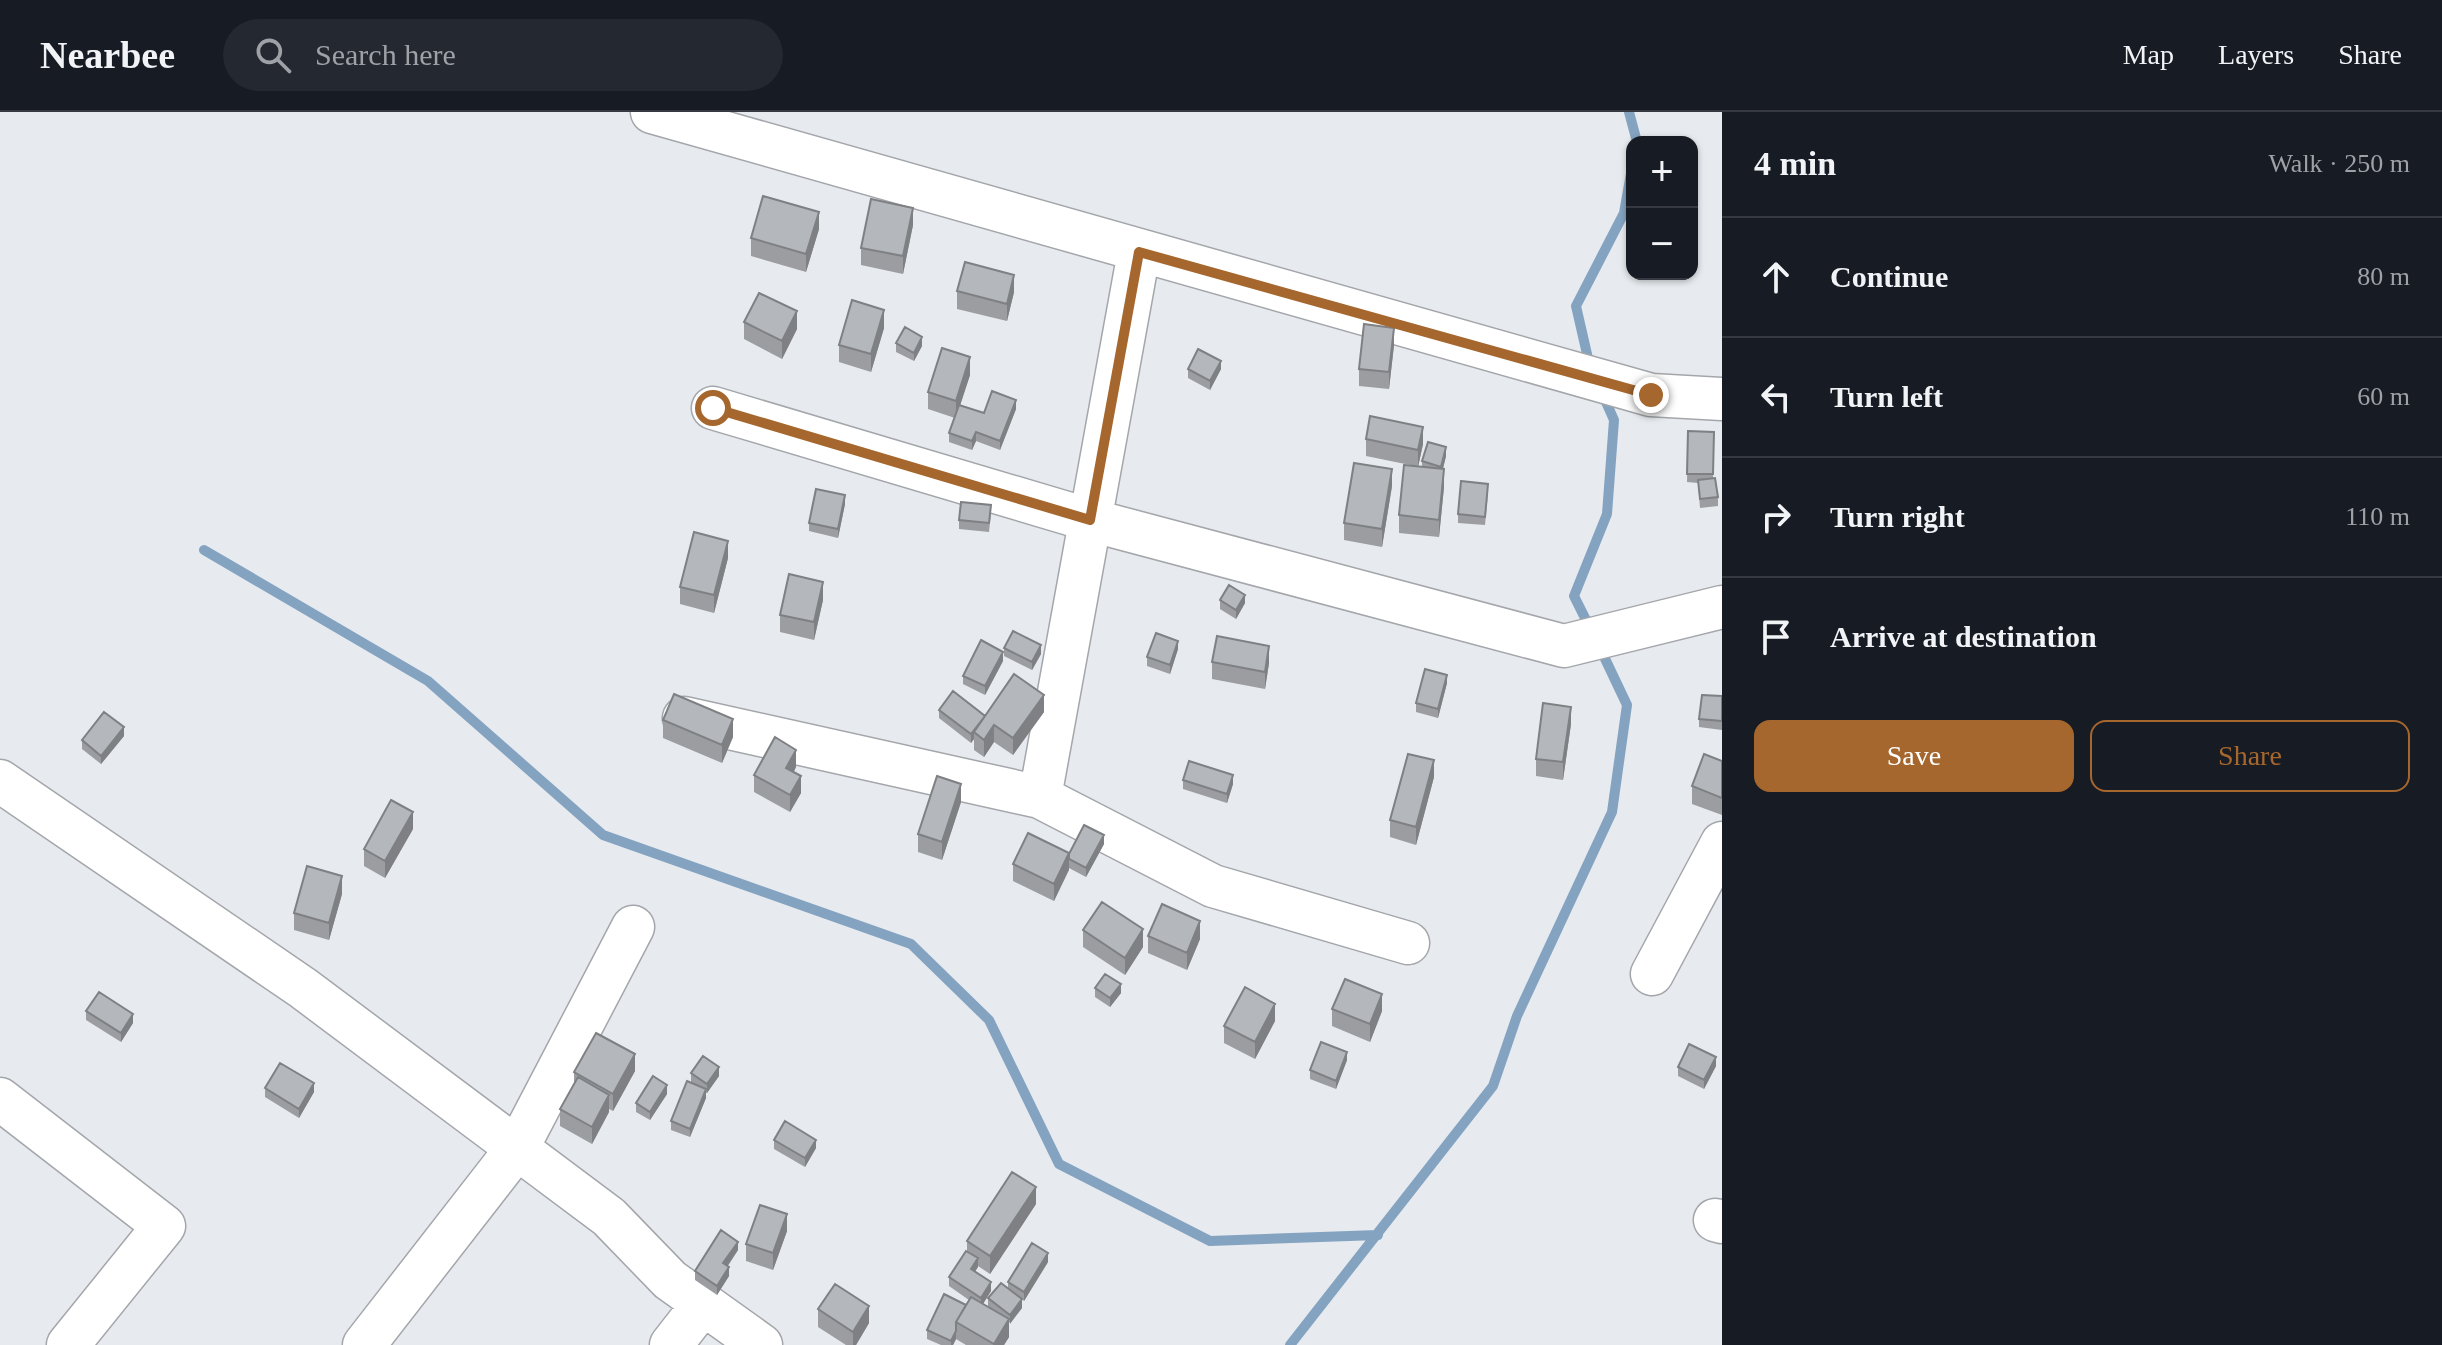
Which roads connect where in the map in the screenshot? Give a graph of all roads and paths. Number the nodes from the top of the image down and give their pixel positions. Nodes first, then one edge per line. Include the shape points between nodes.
1 (652, 112) edge
2 (1139, 252) junction
3 (1722, 399) edge
4 (713, 408) dead end
5 (1090, 520) junction
6 (1722, 607) edge
7 (684, 718) edge
8 (0, 781) edge
9 (1040, 797) junction
10 (1722, 843) edge
11 (633, 927) dead end
12 (1408, 943) dead end
13 (1652, 974) dead end
14 (0, 1099) edge
15 (518, 1147) junction
16 (703, 1304) junction
17 (68, 1345) edge
18 (364, 1345) edge
19 (671, 1345) edge
20 (761, 1345) edge

1 - 2 street
2 - 3 street via 1651,395
2 - 5 street
4 - 5 street
5 - 6 street via 1564,646
5 - 9 street
7 - 9 street
8 - 15 street via 303,988
9 - 12 street via 1213,886
10 - 13 street
11 - 15 street
14 - 17 street via 164,1226
15 - 16 street via 609,1217 670,1280
15 - 18 street
16 - 19 street
16 - 20 street

